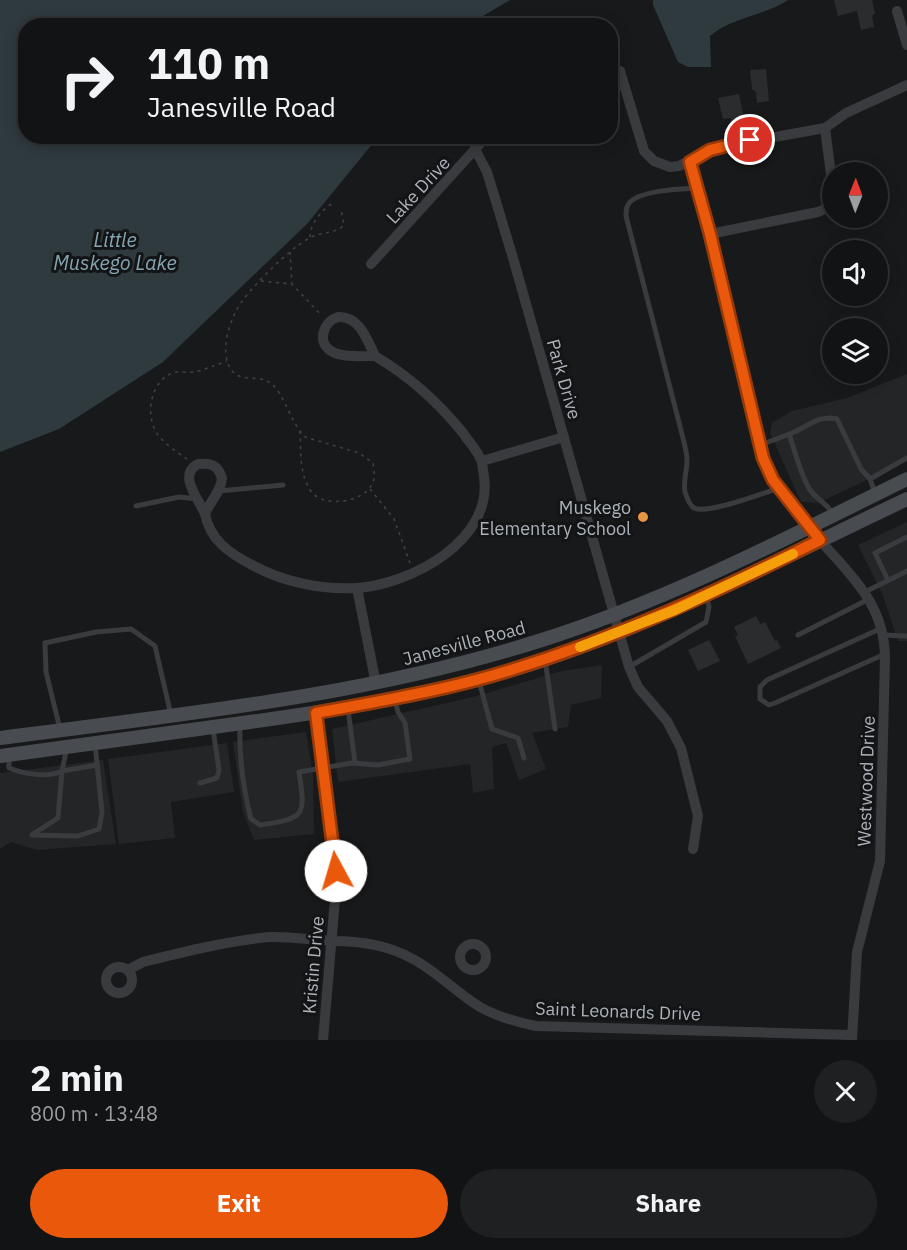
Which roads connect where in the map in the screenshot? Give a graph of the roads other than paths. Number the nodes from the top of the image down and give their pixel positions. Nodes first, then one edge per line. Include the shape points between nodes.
1 (897, 12) dead end
2 (907, 45) edge
3 (621, 71) dead end
4 (907, 85) edge
5 (825, 128) junction
6 (475, 144) edge
7 (481, 144) edge
8 (476, 151) junction
9 (690, 162) junction
10 (829, 162) edge
11 (698, 188) junction
12 (822, 210) edge
13 (710, 234) junction
14 (371, 264) dead end
15 (375, 356) junction
16 (789, 434) junction
17 (564, 437) junction
18 (760, 445) junction
19 (907, 458) edge
20 (482, 461) junction
21 (870, 479) junction
22 (907, 479) edge
23 (283, 485) dead end
24 (779, 488) junction
25 (219, 491) junction
26 (880, 492) junction
27 (199, 499) junction
28 (907, 499) edge
29 (136, 506) dead end
30 (891, 506) junction
31 (205, 514) junction
32 (834, 515) junction
33 (809, 527) junction
34 (907, 537) edge
35 (820, 540) junction
36 (907, 571) edge
37 (888, 580) junction
38 (357, 588) junction
39 (707, 595) junction
40 (867, 595) junction
41 (614, 614) junction
42 (882, 631) junction
43 (619, 633) junction
44 (798, 635) dead end
45 (907, 636) edge
46 (885, 654) junction
47 (545, 659) junction
48 (629, 667) junction
49 (478, 679) junction
50 (372, 685) junction
51 (402, 697) junction
52 (285, 700) junction
53 (344, 708) junction
54 (316, 713) junction
55 (171, 715) junction
56 (240, 724) junction
57 (84, 727) junction
58 (213, 728) junction
59 (555, 729) dead end
60 (60, 730) junction
61 (174, 733) junction
62 (3, 737) edge
63 (91, 744) junction
64 (67, 747) junction
65 (4, 756) edge
66 (524, 758) dead end
67 (355, 763) junction
68 (97, 765) junction
69 (323, 767) junction
70 (62, 771) junction
71 (200, 783) dead end
72 (693, 849) dead end
73 (332, 941) junction
74 (465, 968) dead end
75 (128, 970) dead end
76 (452, 986) junction
77 (852, 1038) edge
78 (323, 1040) edge

1 - 2 street
3 - 9 street via 644,151 669,167
4 - 5 street via 846,113
5 - 9 street via 710,150
5 - 10 street
6 - 8 street, Park Drive
7 - 8 street, Lake Drive
8 - 14 street, Lake Drive
8 - 17 street, Park Drive via 487,172
9 - 11 street, Westwood Drive
11 - 13 street, Westwood Drive
11 - 24 lane via 640,197 626,208 684,442 685,490 693,508 701,510
12 - 13 street
13 - 18 street, Westwood Drive
15 - 15 street via 353,320 338,317 328,322 323,337 333,352
15 - 20 street via 428,395
16 - 18 lane
16 - 21 lane via 813,421 837,419 861,469
16 - 32 lane via 809,488
17 - 20 street
17 - 41 street, Park Drive
18 - 24 street, Westwood Drive
19 - 21 lane
20 - 38 street via 484,498 465,538 414,572
21 - 26 lane
22 - 26 main road, Janesville Road
23 - 25 lane
24 - 33 street, Westwood Drive
25 - 27 street via 222,478 217,467 207,463 195,465 188,478
25 - 31 street
26 - 30 main road
26 - 32 main road, Janesville Road
27 - 29 lane via 178,497
27 - 31 street
28 - 30 main road, Janesville Road
30 - 35 main road, Janesville Road
31 - 38 street via 209,530 224,548 263,571 311,585
32 - 33 main road, Janesville Road
33 - 35 street, Westwood Drive
33 - 41 main road, Janesville Road
34 - 37 lane via 874,553
35 - 39 main road, Janesville Road
35 - 40 street, Westwood Drive
36 - 37 lane
37 - 40 lane
38 - 50 street
39 - 43 main road, Janesville Road
39 - 48 lane via 706,622
40 - 42 street, Westwood Drive
40 - 44 lane
41 - 43 street, Park Drive
41 - 50 main road, Janesville Road via 546,639
42 - 45 lane
42 - 46 street, Westwood Drive
42 - 46 lane via 767,680 760,687 760,699 769,705 775,703
43 - 47 main road, Janesville Road
43 - 48 street, Park Drive
46 - 77 street, Westwood Drive via 880,861 857,952
47 - 49 main road, Janesville Road
47 - 59 lane
48 - 72 street, Park Drive via 638,687 667,721 681,748 698,816
49 - 51 main road, Janesville Road
49 - 66 lane via 492,729 518,738
50 - 51 main road
50 - 52 main road, Janesville Road
50 - 53 main road via 376,690 373,693
50 - 54 main road via 330,699
51 - 53 main road, Janesville Road
51 - 67 lane via 398,712 405,723 410,759 378,765
52 - 54 main road
52 - 55 main road, Janesville Road
53 - 54 main road, Janesville Road
53 - 67 lane
54 - 56 main road, Janesville Road
54 - 69 street, Kristin Drive
55 - 57 main road, Janesville Road
55 - 60 lane via 155,646 131,629 96,632 45,643 46,672
55 - 61 main road
56 - 58 main road, Janesville Road
56 - 69 lane via 247,802 251,819 260,825 292,820 301,812 304,802 299,772
57 - 60 main road, Janesville Road
57 - 63 main road
58 - 61 main road, Janesville Road
58 - 71 lane via 218,778
60 - 62 main road, Janesville Road
61 - 63 main road, Janesville Road
62 - 65 main road
63 - 64 main road, Janesville Road
63 - 68 lane
64 - 65 main road, Janesville Road
64 - 70 lane
65 - 70 lane via 9,768 19,772 54,775
67 - 69 lane
68 - 70 lane
68 - 70 lane via 102,812 99,829 78,836 32,835 58,818
69 - 73 street, Kristin Drive via 336,871
73 - 75 street, Saint Leonards Drive via 291,937 238,941 143,962
73 - 76 street, Saint Leonards Drive via 358,941 398,952
73 - 78 street, Kristin Drive
74 - 76 street
76 - 77 street, Saint Leonards Drive via 496,1015 536,1026

